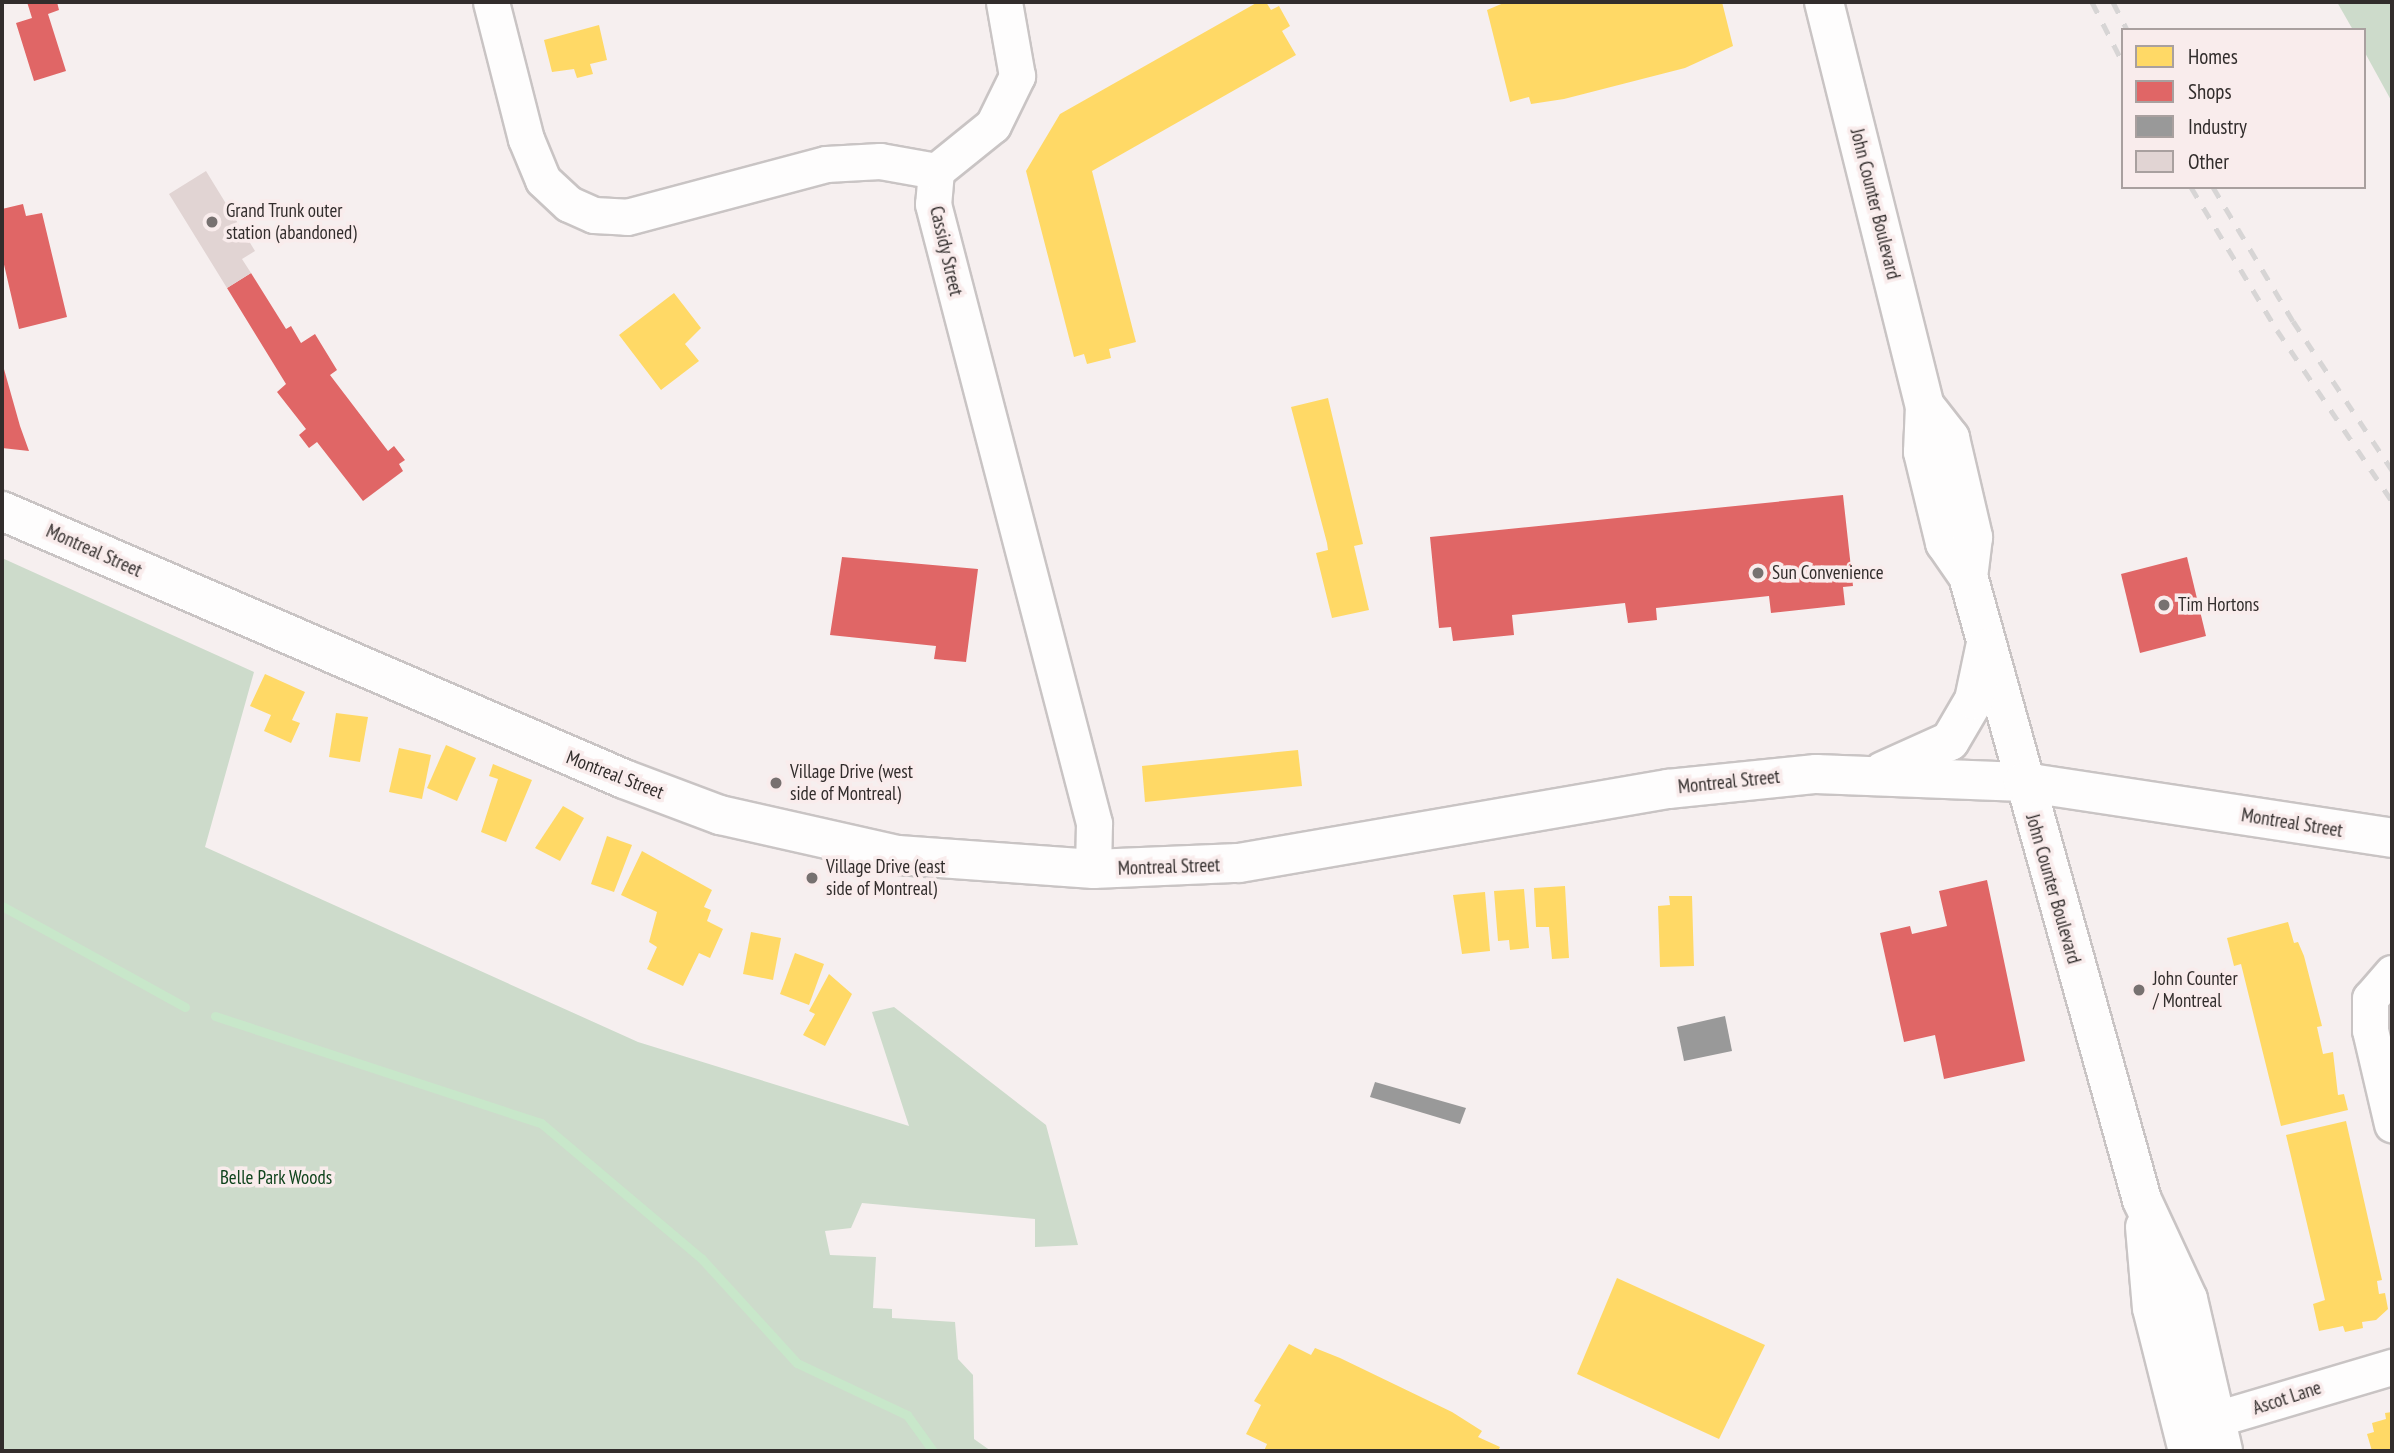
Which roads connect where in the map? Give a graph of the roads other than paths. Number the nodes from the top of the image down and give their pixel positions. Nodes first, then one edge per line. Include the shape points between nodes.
1 (492, 2) edge
2 (1004, 2) edge
3 (1824, 2) edge
4 (936, 171) junction
5 (2, 510) edge
6 (1986, 644) junction
7 (1878, 773) junction
8 (2023, 782) junction
9 (2392, 838) edge
10 (1093, 869) junction
11 (2392, 973) edge
12 (2392, 1124) edge
13 (2392, 1367) edge
14 (2203, 1438) edge

1 - 4 street via 526,139 543,180 569,204 594,215 627,217 826,164 880,161
2 - 4 street via 1017,76 993,125
3 - 6 main road, John Counter Boulevard via 1925,406 1950,438 1973,537 1968,576
4 - 10 street, Cassidy Street via 933,204 1094,823
5 - 10 main road, Montreal Street via 517,737 720,815 898,855
6 - 7 main road via 1974,700 1950,741
6 - 8 main road, John Counter Boulevard
7 - 8 main road, Montreal Street
7 - 10 main road, Montreal Street via 1816,774 1668,789 1240,863
8 - 9 main road, Montreal Street
8 - 14 main road, John Counter Boulevard via 2143,1200 2189,1299
11 - 12 street via 2370,998 2370,1030
13 - 14 street, Ascot Lane

